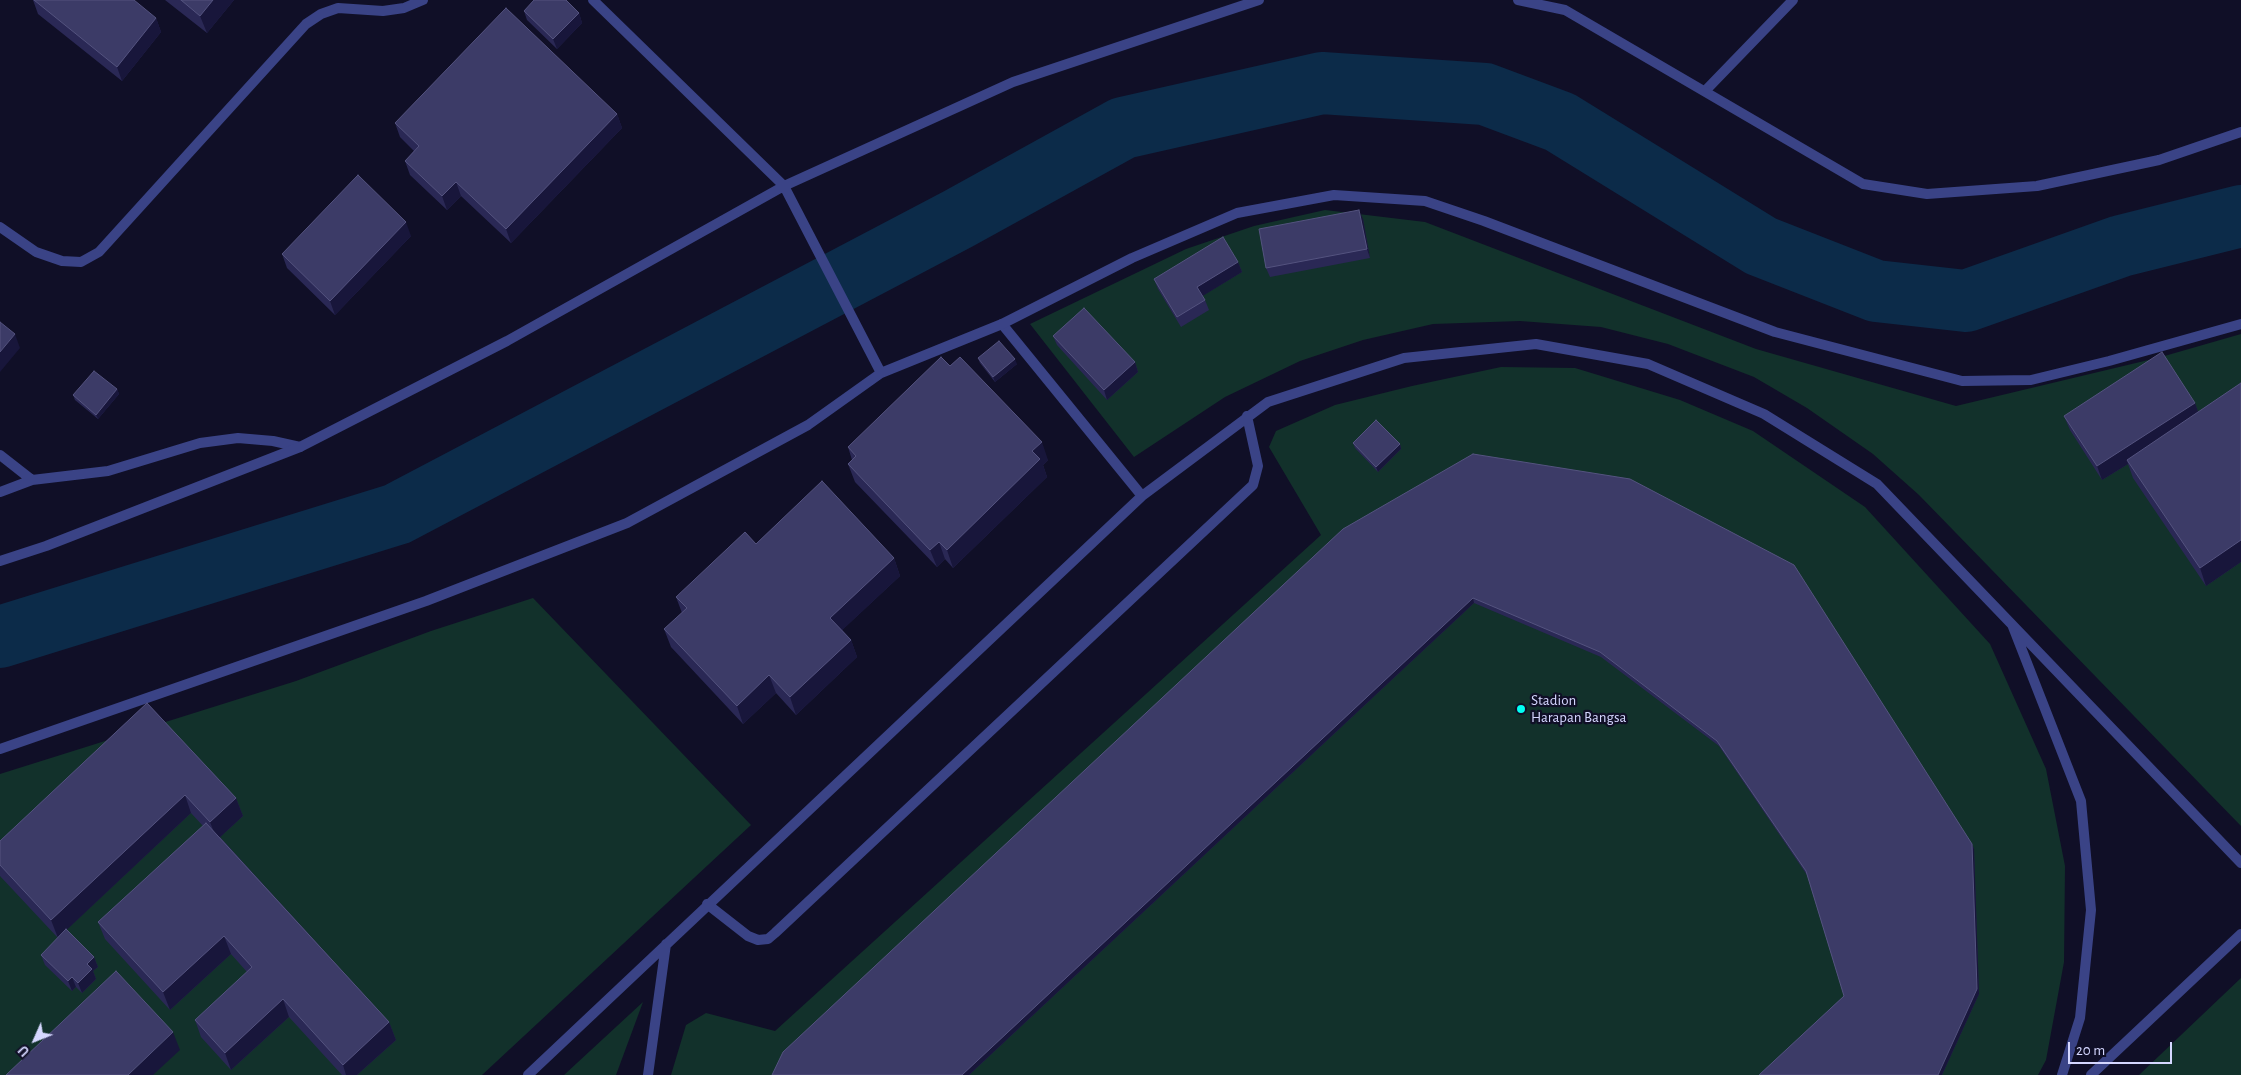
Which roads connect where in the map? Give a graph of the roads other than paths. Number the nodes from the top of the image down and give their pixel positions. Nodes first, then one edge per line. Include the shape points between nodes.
1 (423, 0) edge
2 (593, 0) edge
3 (1259, 0) edge
4 (1518, 0) edge
5 (1793, 0) edge
6 (1706, 90) junction
7 (2241, 132) edge
8 (784, 186) junction
9 (0, 227) edge
10 (1002, 324) junction
11 (2241, 324) edge
12 (881, 373) junction
13 (1247, 416) junction
14 (300, 447) junction
15 (0, 455) edge
16 (32, 480) junction
17 (0, 492) edge
18 (1142, 496) junction
19 (0, 561) edge
20 (2012, 623) junction
21 (0, 749) edge
22 (2241, 863) edge
23 (707, 904) junction
24 (2241, 934) edge
25 (666, 944) junction
26 (528, 1075) edge
27 (648, 1075) edge
28 (2062, 1075) edge
29 (2091, 1075) edge

1 - 9 street via 404,8 383,11 338,8 306,24 100,252 81,262 62,261 36,252
2 - 8 street
3 - 8 street via 1013,82
4 - 6 street via 1565,10
5 - 6 street
6 - 7 street via 1863,184 1927,194 2037,186 2158,160
8 - 12 street
8 - 14 street via 507,341
10 - 11 street via 1132,258 1237,212 1334,195 1425,201 1775,332 1962,381 2031,380
10 - 12 street
10 - 18 street
12 - 21 street via 808,425 627,523 426,602
13 - 18 street
13 - 20 street via 1268,402 1404,358 1536,344 1648,364 1764,414 1877,484
13 - 23 street via 1258,466 1253,485 775,933 768,939 748,936
14 - 16 street via 238,438 200,442 108,471
14 - 19 street
15 - 16 street
16 - 17 street
18 - 23 street
20 - 22 street
20 - 28 street via 2080,802 2091,910 2080,1018
23 - 25 street
24 - 29 street
25 - 26 street
25 - 27 street

